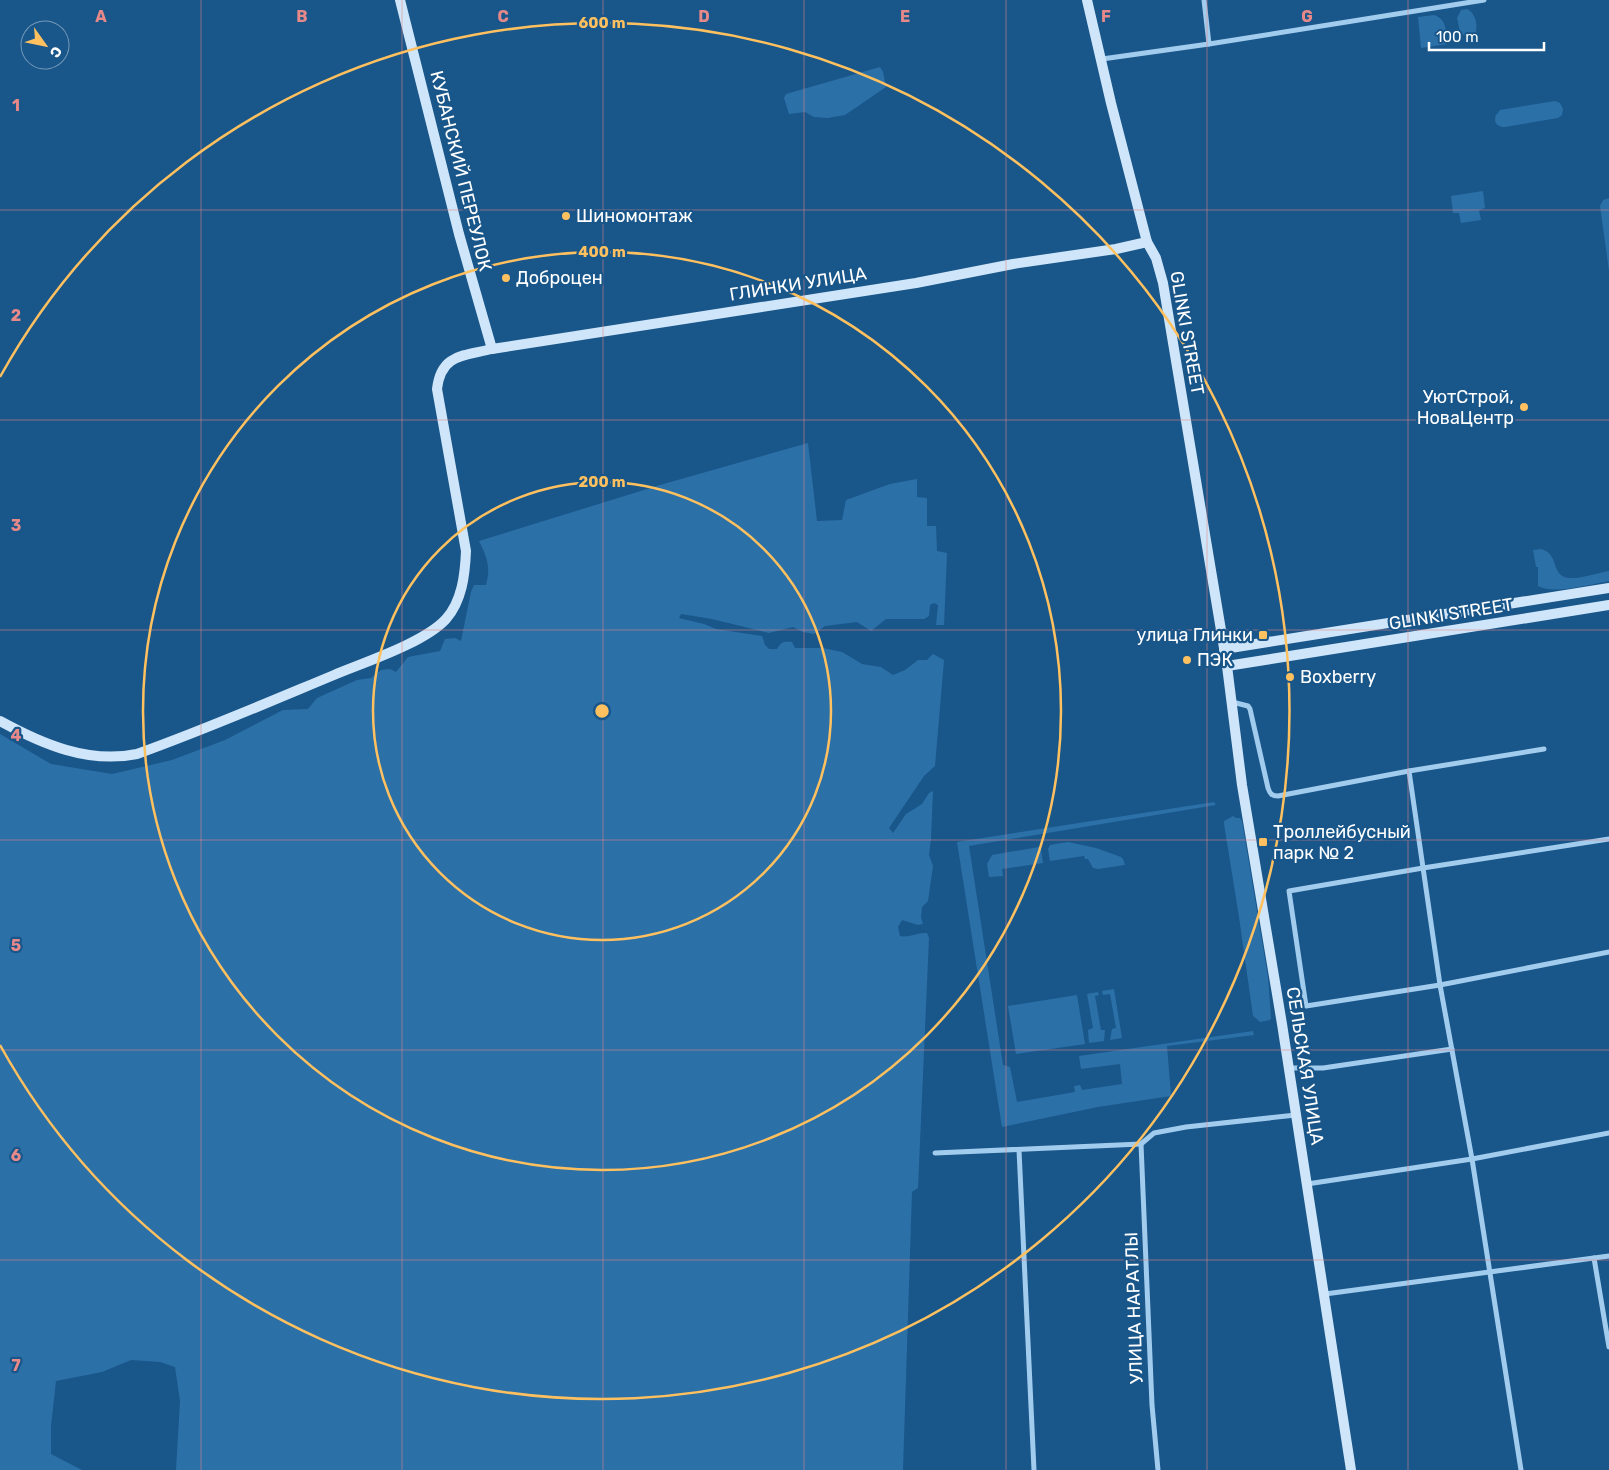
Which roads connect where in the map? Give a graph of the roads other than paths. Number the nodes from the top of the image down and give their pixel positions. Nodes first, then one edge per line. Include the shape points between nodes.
1 (400, 0) edge
2 (1087, 0) edge
3 (1204, 0) edge
4 (1484, 0) edge
5 (1209, 44) junction
6 (1102, 59) junction
7 (1147, 242) junction
8 (492, 349) junction
9 (1609, 588) edge
10 (1609, 605) edge
11 (1224, 649) junction
12 (1227, 666) junction
13 (1232, 702) junction
14 (0, 721) edge
15 (1544, 749) dead end
16 (1409, 771) junction
17 (1609, 839) edge
18 (1423, 868) junction
19 (1609, 952) edge
20 (1440, 985) junction
21 (1452, 1049) junction
22 (1288, 1068) junction
23 (1296, 1115) junction
24 (1609, 1133) edge
25 (1141, 1144) junction
26 (1019, 1150) junction
27 (935, 1153) dead end
28 (1472, 1159) junction
29 (1307, 1184) junction
30 (1609, 1256) edge
31 (1594, 1258) junction
32 (1489, 1273) junction
33 (1325, 1294) junction
34 (1609, 1346) edge
35 (1034, 1470) edge
36 (1158, 1470) edge
37 (1351, 1470) edge
38 (1521, 1470) edge

1 - 8 main road, КУБАНСКИЙ ПЕРЕУЛОК via 459,234
2 - 6 main road, GLINKI STREET
3 - 5 street
4 - 5 street
5 - 6 street
6 - 7 main road, GLINKI STREET
7 - 8 main road, ГЛИНКИ УЛИЦА via 916,283
7 - 11 main road, GLINKI STREET via 1156,258 1163,283
8 - 14 main road, ГЛИНКИ УЛИЦА via 455,357 441,369 437,389 466,551 460,593 451,612 429,634 137,754 99,756 59,749 32,739
9 - 11 main road, GLINKI STREET
10 - 12 main road, GLINKI STREET
11 - 12 main road, GLINKI STREET
12 - 13 main road, СЕЛЬСКАЯ УЛИЦА
13 - 16 street via 1250,709 1268,788 1274,796
13 - 22 main road, СЕЛЬСКАЯ УЛИЦА via 1242,785
15 - 16 street
16 - 18 street
17 - 18 street
18 - 20 street
18 - 20 street via 1290,891 1306,1006
19 - 20 street
20 - 21 street
21 - 22 street via 1323,1068
21 - 28 street
22 - 23 main road, СЕЛЬСКАЯ УЛИЦА
23 - 25 street via 1165,1130 1154,1133
23 - 29 main road, СЕЛЬСКАЯ УЛИЦА
24 - 28 street
25 - 26 street
25 - 36 street, УЛИЦА НАРАТЛЫ via 1152,1405
26 - 27 street
26 - 35 street
28 - 29 street
28 - 32 street
29 - 33 main road, СЕЛЬСКАЯ УЛИЦА
30 - 31 street
31 - 32 street
31 - 34 street
32 - 33 street
32 - 38 street
33 - 37 main road, СЕЛЬСКАЯ УЛИЦА

